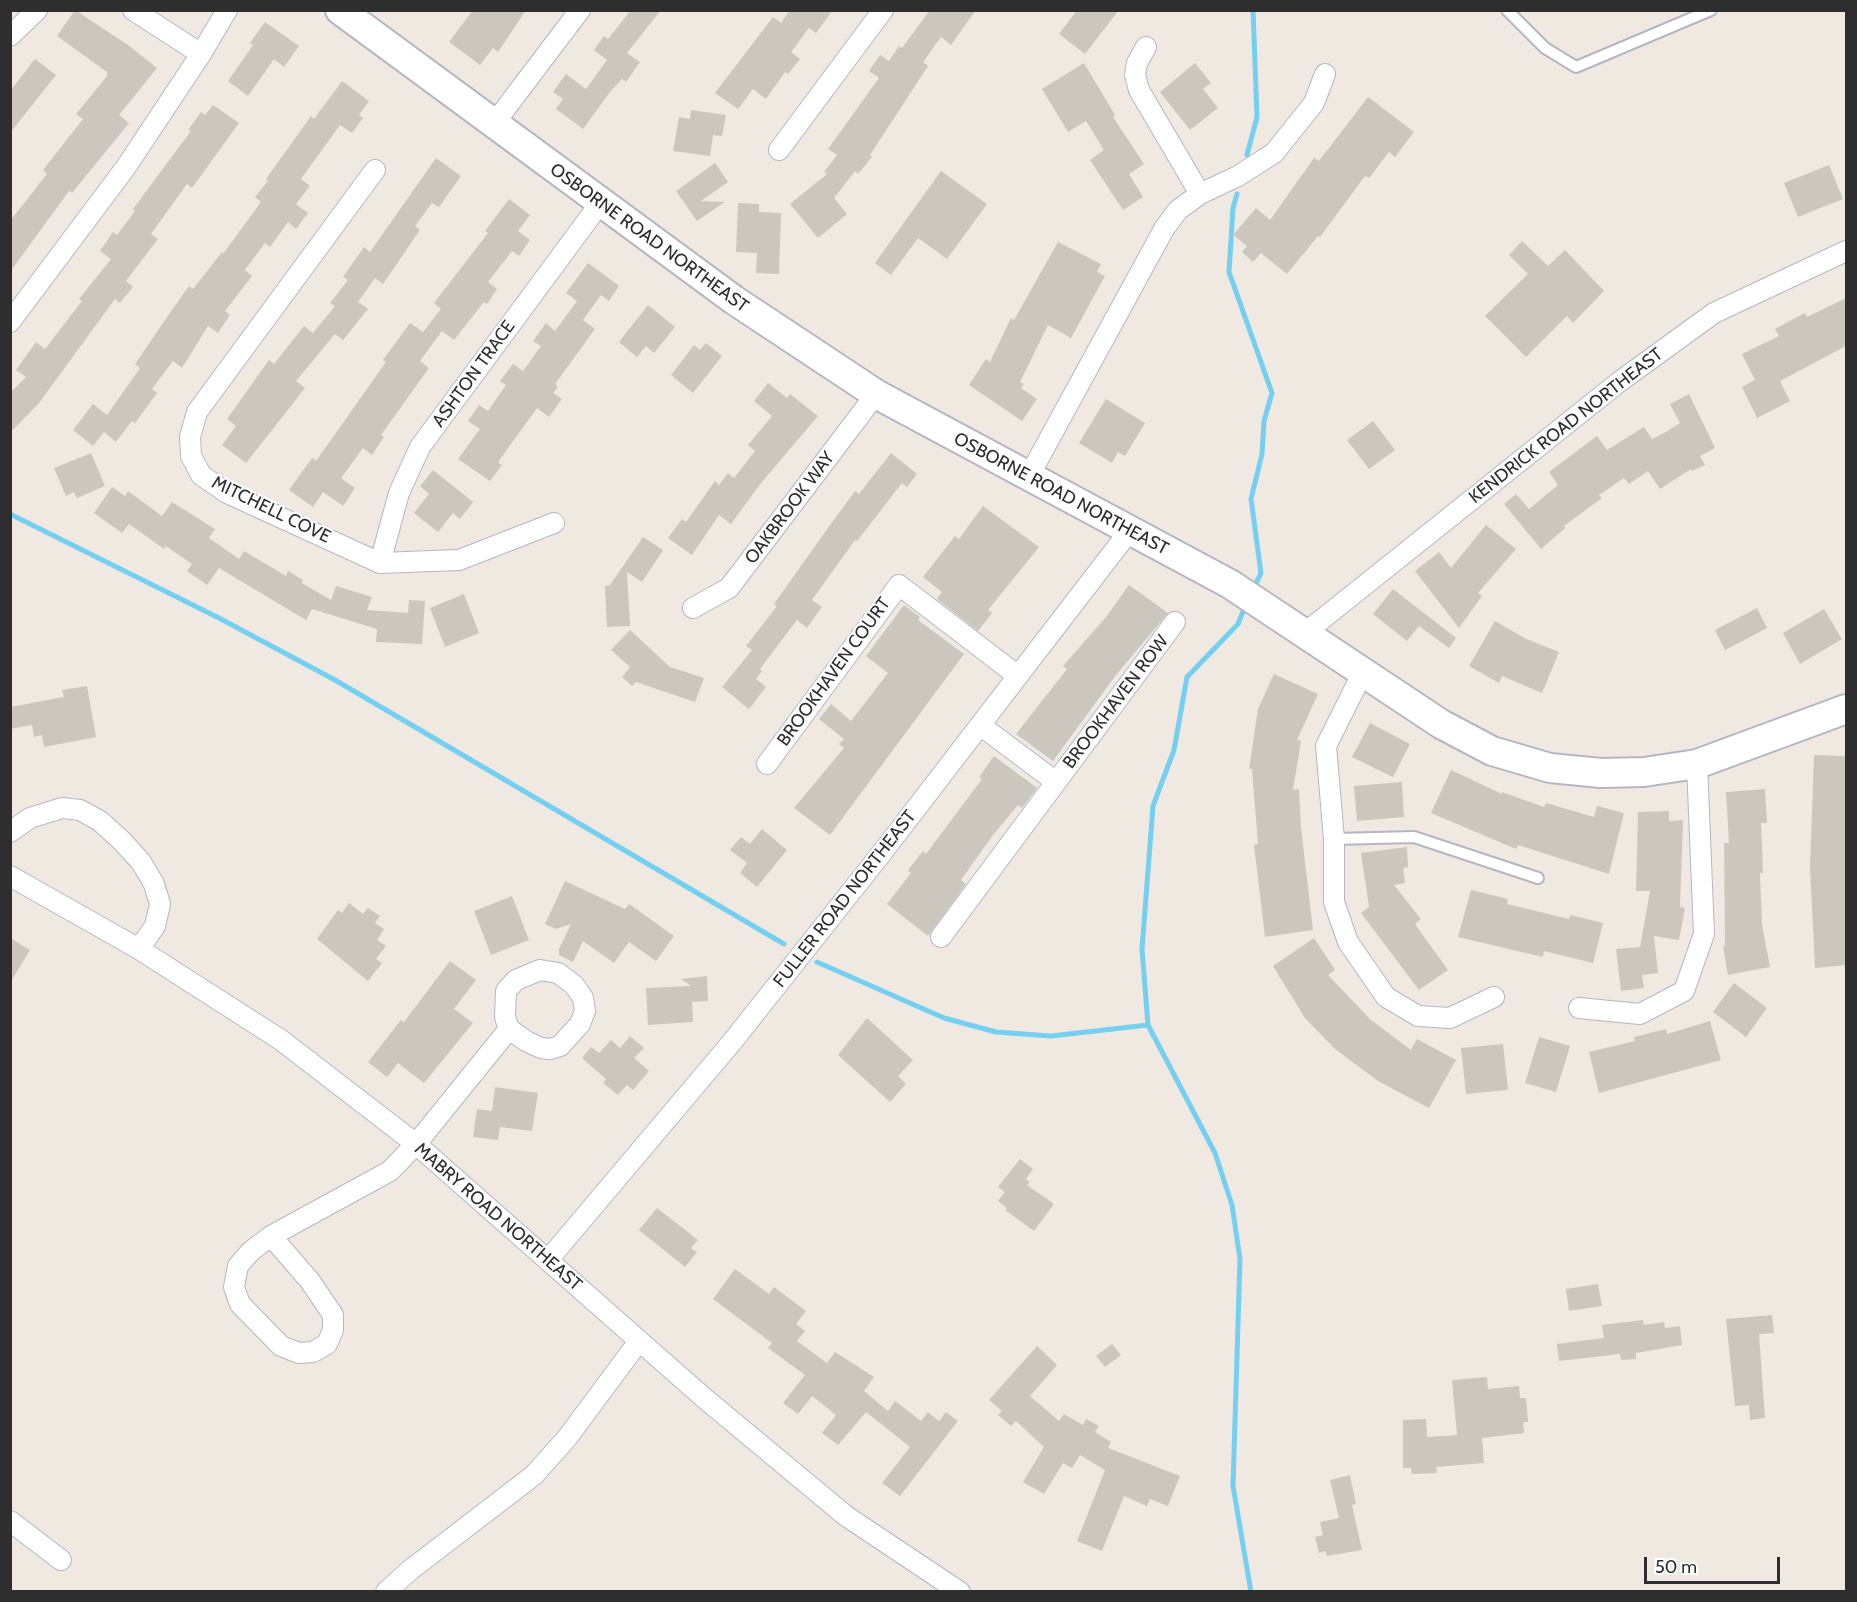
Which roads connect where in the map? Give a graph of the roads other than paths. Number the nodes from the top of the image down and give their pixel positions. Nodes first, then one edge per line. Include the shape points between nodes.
1 (37, 10) edge
2 (133, 10) edge
3 (227, 10) edge
4 (340, 10) edge
5 (580, 10) edge
6 (883, 10) edge
7 (1507, 10) edge
8 (1711, 10) edge
9 (1689, 15) edge
10 (10, 36) edge
11 (1146, 47) dead end
12 (201, 54) junction
13 (1325, 74) dead end
14 (493, 125) junction
15 (779, 150) dead end
16 (375, 170) dead end
17 (1200, 194) junction
18 (601, 202) junction
19 (1846, 251) edge
20 (10, 322) edge
21 (876, 394) junction
22 (1029, 476) junction
23 (554, 523) dead end
24 (1131, 529) junction
25 (380, 563) junction
26 (693, 608) dead end
27 (1175, 622) dead end
28 (1297, 627) junction
29 (1363, 672) junction
30 (1018, 676) junction
31 (1846, 709) edge
32 (980, 725) junction
33 (767, 764) dead end
34 (1698, 764) junction
35 (1056, 782) junction
36 (10, 832) edge
37 (1334, 839) junction
38 (10, 876) edge
39 (1538, 878) dead end
40 (941, 937) dead end
41 (139, 949) junction
42 (1494, 997) dead end
43 (1578, 1008) dead end
44 (509, 1029) junction
45 (416, 1144) junction
46 (271, 1236) junction
47 (548, 1260) junction
48 (639, 1341) junction
49 (10, 1521) edge
50 (61, 1560) dead end
51 (386, 1592) edge
52 (960, 1592) edge

1 - 10 street
2 - 12 street
3 - 12 street
4 - 14 street, OSBORNE ROAD NORTHEAST
5 - 14 street
6 - 15 street
7 - 9 lane via 1545,48 1576,67
8 - 9 lane
11 - 17 street via 1137,63 1139,90
12 - 20 street via 126,167
13 - 17 street via 1314,103 1274,153
14 - 18 street, OSBORNE ROAD NORTHEAST
16 - 25 street, MITCHELL COVE via 197,412 190,436 191,456 201,475 227,493
17 - 22 street via 1178,210 1164,229
18 - 21 street, OSBORNE ROAD NORTHEAST via 734,300
18 - 25 street, ASHTON TRACE via 420,447 399,494
19 - 28 street, KENDRICK ROAD NORTHEAST via 1714,313
21 - 22 street, OSBORNE ROAD NORTHEAST
21 - 26 street, OAKBROOK WAY via 729,588
22 - 24 street, OSBORNE ROAD NORTHEAST
23 - 25 street, MITCHELL COVE via 459,560
24 - 28 street, OSBORNE ROAD NORTHEAST
24 - 30 street, FULLER ROAD NORTHEAST
27 - 35 street, BROOKHAVEN ROW
28 - 29 street, OSBORNE ROAD NORTHEAST
29 - 34 street, OSBORNE ROAD NORTHEAST via 1441,724 1492,751 1550,768 1644,772
29 - 37 street via 1326,746
30 - 32 street, FULLER ROAD NORTHEAST
30 - 33 street, BROOKHAVEN COURT via 899,585
31 - 34 street, OSBORNE ROAD NORTHEAST
32 - 35 street, BROOKHAVEN ROW
32 - 47 street, FULLER ROAD NORTHEAST via 732,1042
34 - 43 street via 1704,934 1684,991 1640,1014
35 - 40 street, BROOKHAVEN ROW
36 - 41 street via 30,818 62,808 80,810 100,821 122,841 154,884 160,904 155,926
37 - 39 lane via 1414,837
37 - 42 street via 1334,902 1348,942 1386,997 1418,1016 1450,1018
38 - 41 street, MABRY ROAD NORTHEAST
41 - 45 street, MABRY ROAD NORTHEAST via 281,1040
44 - 44 street via 505,1017 506,991 528,973 558,973 583,998 585,1011 580,1024 560,1046 541,1048
44 - 45 street
45 - 46 street via 390,1171
45 - 47 street, MABRY ROAD NORTHEAST
46 - 46 street via 238,1266 234,1287 240,1304 281,1346 299,1353 313,1352 327,1344 333,1330 333,1315
47 - 48 street, MABRY ROAD NORTHEAST
48 - 51 street via 567,1438 534,1475
48 - 52 street, MABRY ROAD NORTHEAST via 846,1516
49 - 50 street

